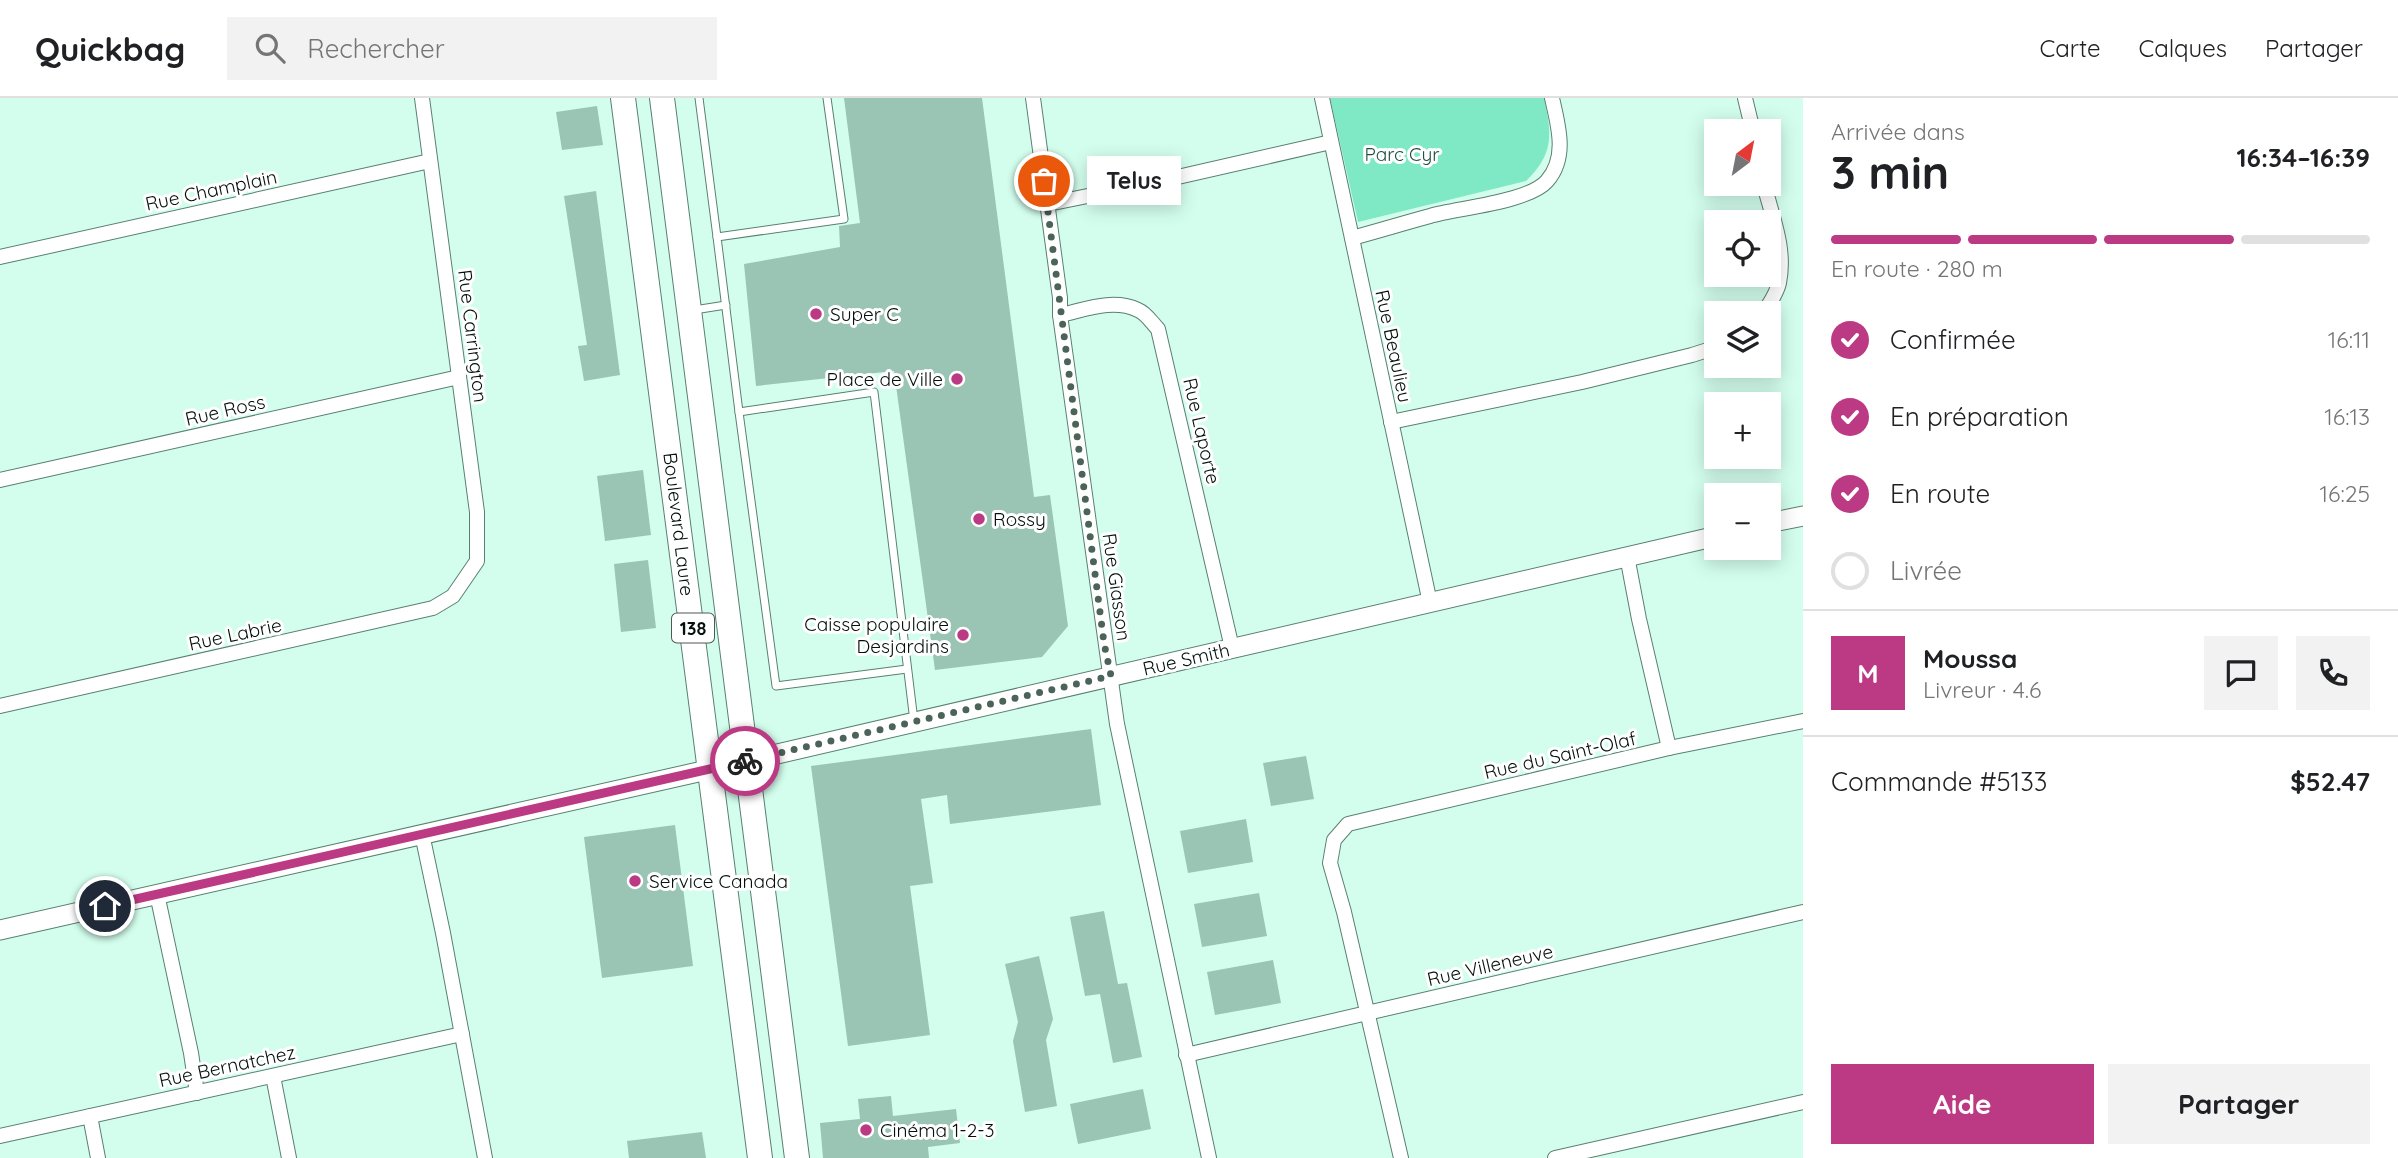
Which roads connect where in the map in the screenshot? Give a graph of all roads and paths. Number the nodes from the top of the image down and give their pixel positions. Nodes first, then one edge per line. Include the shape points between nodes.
1 (422, 98) edge
2 (624, 98) edge
3 (662, 98) edge
4 (699, 98) edge
5 (827, 98) edge
6 (1033, 98) edge
7 (1322, 98) edge
8 (1552, 98) edge
9 (1745, 98) edge
10 (1750, 119) edge
11 (1331, 142) junction
12 (430, 161) junction
13 (1768, 196) edge
14 (1048, 204) junction
15 (717, 237) junction
16 (1352, 238) junction
17 (0, 257) edge
18 (1771, 301) edge
19 (726, 305) junction
20 (690, 311) junction
21 (1060, 315) junction
22 (1704, 351) edge
23 (459, 377) junction
24 (739, 412) junction
25 (1391, 422) junction
26 (0, 480) edge
27 (1803, 516) edge
28 (1781, 521) edge
29 (1704, 539) edge
30 (1627, 556) junction
31 (466, 577) joint
32 (1430, 603) junction
33 (1232, 648) junction
34 (907, 669) junction
35 (1111, 676) junction
36 (0, 706) edge
37 (1803, 721) edge
38 (914, 722) junction
39 (1670, 748) junction
40 (747, 761) junction
41 (711, 769) junction
42 (422, 834) junction
43 (157, 894) junction
44 (1803, 912) edge
45 (0, 930) edge
46 (1366, 1013) junction
47 (462, 1034) junction
48 (1186, 1055) junction
49 (273, 1076) junction
50 (197, 1093) junction
51 (1803, 1102) edge
52 (90, 1116) junction
53 (0, 1136) edge
54 (98, 1158) edge
55 (289, 1158) edge
56 (485, 1158) edge
57 (760, 1158) edge
58 (797, 1158) edge
59 (1209, 1158) edge
60 (1401, 1158) edge
61 (1555, 1158) edge

1 - 12 street, Rue Carrington
2 - 41 highway, Boulevard Laure / 138
3 - 20 highway, Boulevard Laure / 138
4 - 15 lane
5 - 15 lane via 844,219
6 - 14 street, Rue Giasson
7 - 11 street, Rue Beaulieu
8 - 16 street via 1561,144 1546,183 1523,195
9 - 10 street
11 - 14 street
11 - 16 street, Rue Beaulieu
12 - 17 street, Rue Champlain
12 - 23 street, Rue Carrington
13 - 18 street via 1780,253 1779,284
14 - 21 street, Rue Giasson
15 - 19 lane
16 - 25 street, Rue Beaulieu
19 - 20 lane
19 - 24 lane
20 - 40 highway, Boulevard Laure / 138
21 - 33 street, Rue Laporte via 1107,305 1126,306 1140,310 1158,329
21 - 35 street, Rue Giasson
22 - 25 street
23 - 26 street, Rue Ross
23 - 31 street, Rue Carrington via 477,512 477,561
24 - 34 lane via 776,686
24 - 34 lane via 874,392
25 - 32 street, Rue Beaulieu
27 - 28 street
29 - 30 street, Rue Smith
30 - 32 street, Rue Smith
30 - 39 street
31 - 36 street, Rue Labrie via 453,596 433,608
32 - 33 street, Rue Smith
33 - 35 street, Rue Smith
34 - 38 lane
35 - 38 street, Rue Smith
35 - 48 street, Rue Giasson
37 - 39 street, Rue du Saint-Olaf
38 - 40 street, Rue Smith
39 - 46 street, Rue du Saint-Olaf via 1348,824 1334,840 1330,863
40 - 41 street, Rue Smith
40 - 58 highway, Boulevard Laure / 138
41 - 42 street, Rue Smith
41 - 57 highway, Boulevard Laure / 138
42 - 43 street, Rue Smith
42 - 47 street
43 - 45 street, Rue Smith
43 - 50 street
44 - 46 street, Rue Villeneuve
46 - 48 street, Rue Villeneuve
46 - 60 street
47 - 49 street, Rue Bernatchez
47 - 56 street
48 - 59 street, Rue Giasson
49 - 50 street, Rue Bernatchez
49 - 55 street
50 - 52 street, Rue Bernatchez
51 - 61 street
52 - 53 street, Rue Bernatchez
52 - 54 street

